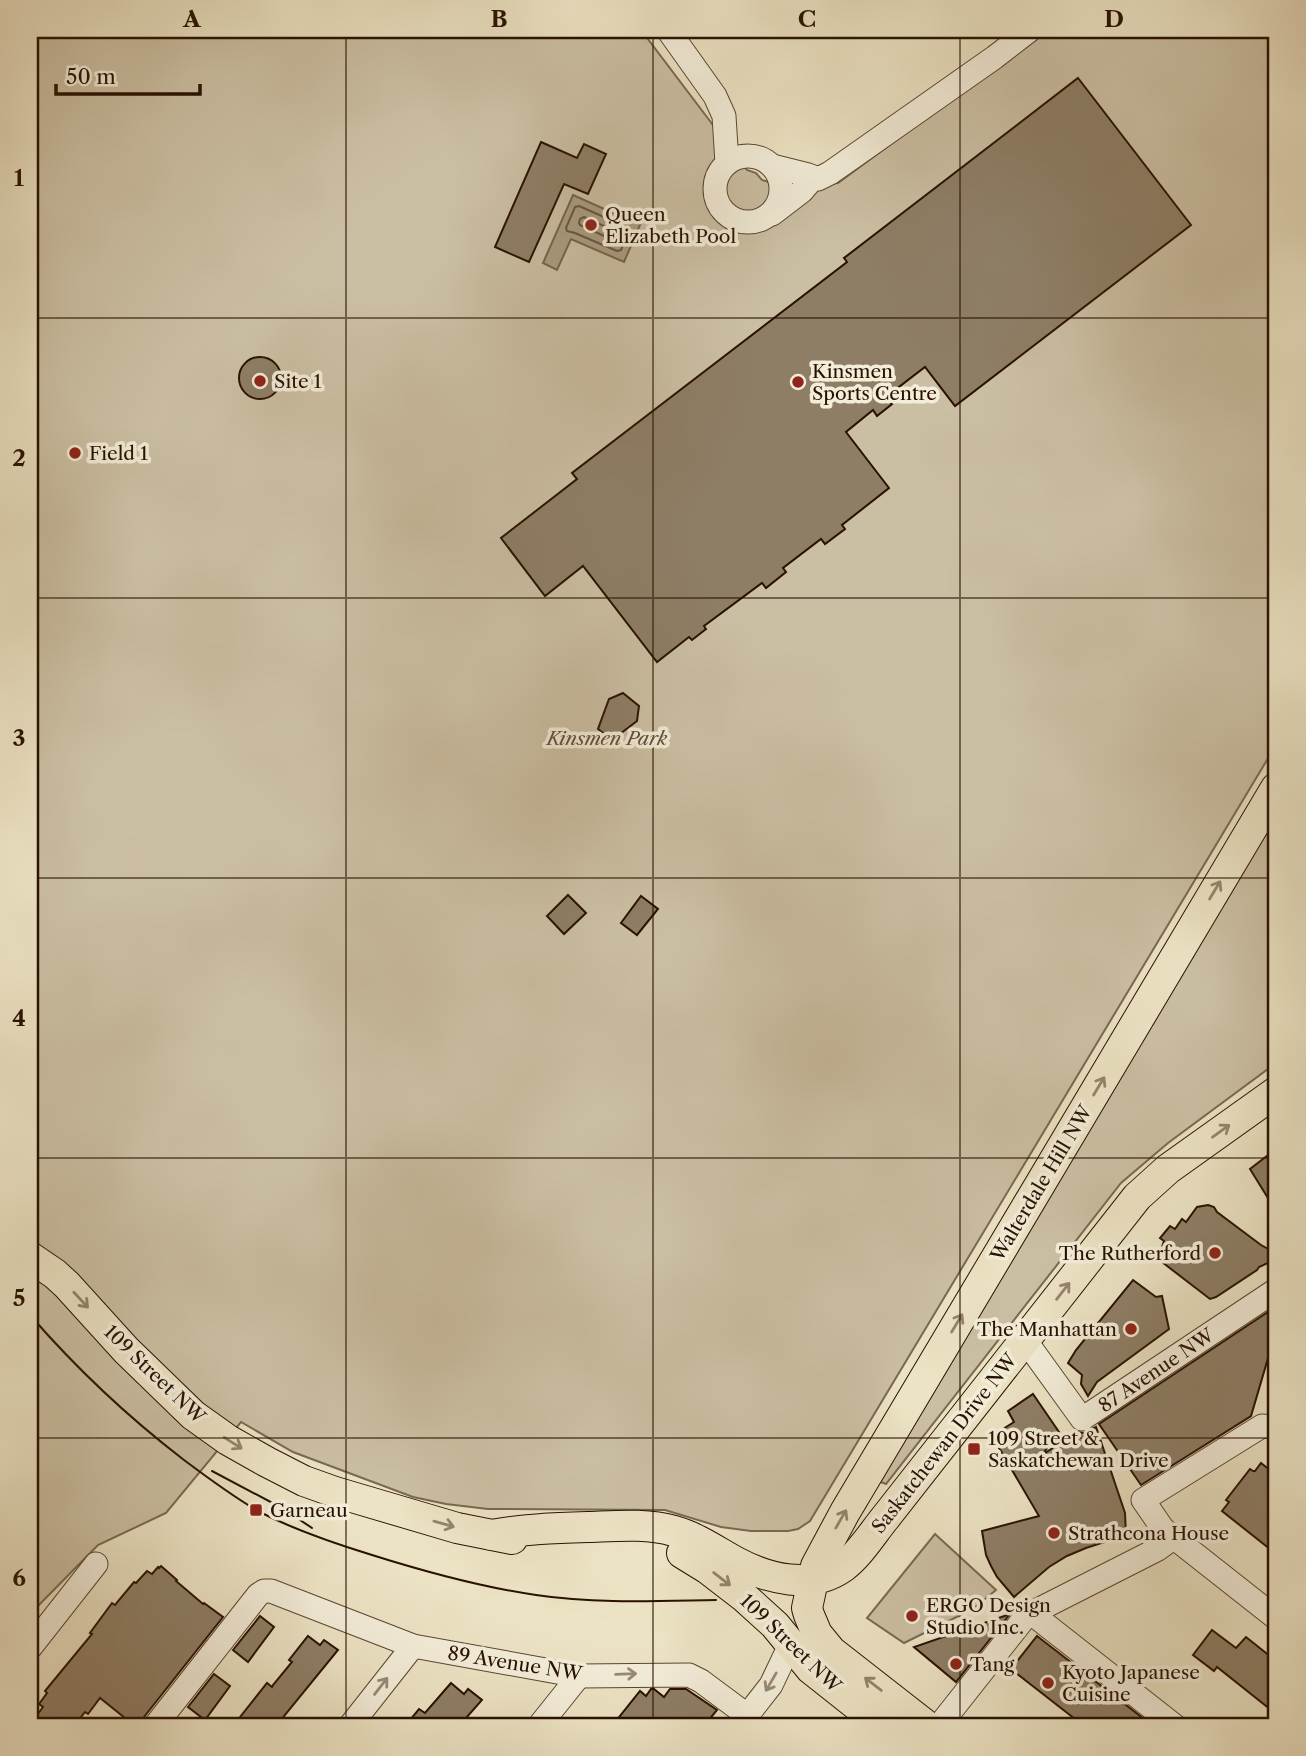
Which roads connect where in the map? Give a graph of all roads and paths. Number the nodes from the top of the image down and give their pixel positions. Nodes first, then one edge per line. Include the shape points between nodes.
1 (668, 30) edge
2 (1030, 30) edge
3 (727, 163) junction
4 (772, 166) junction
5 (814, 177) junction
6 (771, 214) junction
7 (1276, 788) edge
8 (1276, 1092) edge
9 (30, 1257) edge
10 (1276, 1290) edge
11 (1025, 1340) junction
12 (1276, 1427) edge
13 (492, 1535) junction
14 (1173, 1538) junction
15 (96, 1564) dead end
16 (812, 1580) junction
17 (1031, 1613) junction
18 (1276, 1618) edge
19 (790, 1644) junction
20 (413, 1646) junction
21 (30, 1648) edge
22 (579, 1676) junction
23 (743, 1721) edge
24 (155, 1726) edge
25 (350, 1726) edge
26 (539, 1726) edge
27 (883, 1726) edge
28 (927, 1726) edge
29 (939, 1726) edge
30 (1175, 1726) edge

1 - 3 street via 724,116
2 - 5 street via 830,173
3 - 4 street via 748,156
3 - 6 street via 715,181 717,203 723,212 741,223
4 - 5 street
4 - 6 street via 782,194
5 - 6 street
16 -> 7 main road, Walterdale Hill NW via 839,1523
11 -> 8 main road, Saskatchewan Drive NW via 1137,1197 1168,1169
9 -> 13 main road, 109 Street NW via 67,1285 193,1415 228,1440 304,1481
10 - 11 street, 87 Avenue NW via 1082,1419
11 - 16 main road, Saskatchewan Drive NW via 853,1558
12 - 14 street via 1262,1426 1143,1500
13 - 16 main road, 109 Street NW via 521,1529 646,1526 674,1531 780,1579
13 -> 19 main road, 109 Street NW via 665,1545 743,1596
14 - 17 street
14 - 18 street
15 - 21 street
28 -> 16 main road, 109 Street NW via 831,1651 817,1634 807,1608
17 - 29 street
17 - 30 street
19 -> 23 street via 771,1685
19 - 27 main road, 109 Street NW via 811,1669
20 - 22 street, 89 Avenue NW
20 - 24 street, 89 Avenue NW via 264,1591
25 -> 20 street
22 -> 23 street, 89 Avenue NW via 689,1675
22 - 26 street

